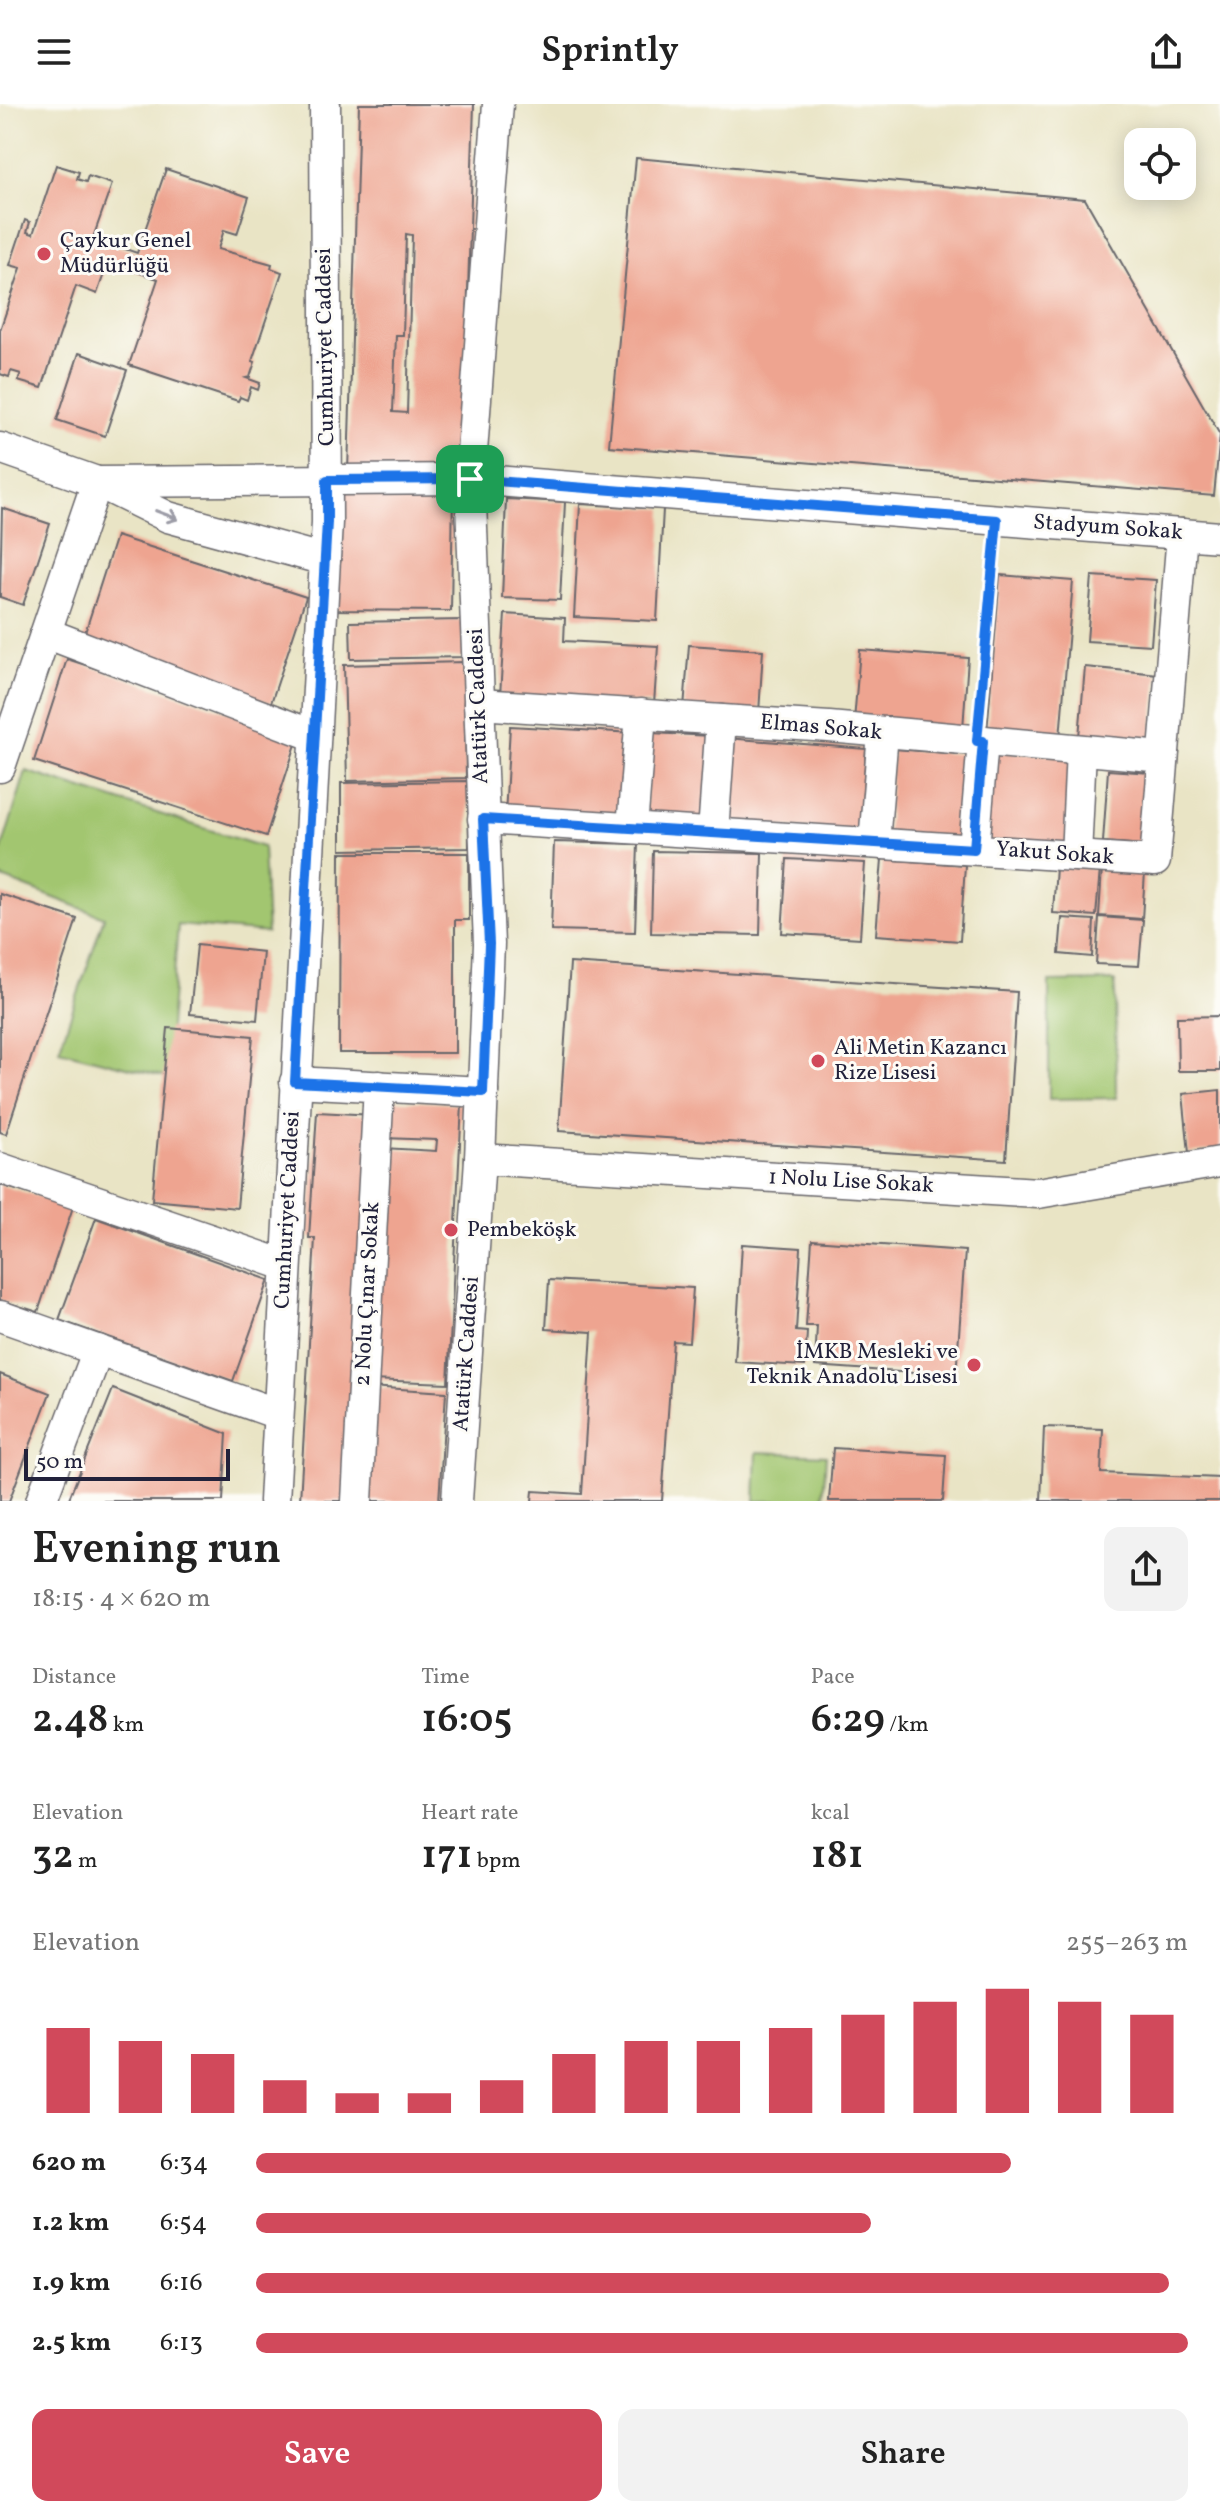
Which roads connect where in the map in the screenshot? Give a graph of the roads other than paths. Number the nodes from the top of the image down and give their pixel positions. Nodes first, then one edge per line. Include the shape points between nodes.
1 (325, 104) edge
2 (498, 104) edge
3 (0, 448) edge
4 (470, 479) junction
5 (327, 480) junction
6 (97, 482) junction
7 (1182, 534) junction
8 (1220, 537) edge
9 (325, 560) junction
10 (46, 633) junction
11 (479, 704) junction
12 (641, 714) junction
13 (721, 720) junction
14 (883, 733) junction
15 (315, 736) junction
16 (980, 741) junction
17 (1081, 750) junction
18 (1163, 757) junction
19 (0, 767) edge
20 (483, 819) junction
21 (632, 828) junction
22 (713, 833) junction
23 (874, 843) junction
24 (974, 849) junction
25 (1076, 856) junction
26 (295, 1082) junction
27 (379, 1086) junction
28 (483, 1092) junction
29 (480, 1159) junction
30 (1220, 1162) edge
31 (0, 1168) edge
32 (285, 1265) junction
33 (0, 1316) edge
34 (98, 1350) junction
35 (278, 1414) junction
36 (41, 1501) edge
37 (274, 1501) edge
38 (357, 1501) edge
39 (457, 1501) edge

1 - 5 street, Cumhuriyet Caddesi
2 - 4 street, Atatürk Caddesi
3 - 6 street
4 - 5 street, Stadyum Sokak
4 - 7 street, Stadyum Sokak
4 - 11 street, Atatürk Caddesi
5 - 6 street, Stadyum Sokak
5 - 9 street, Cumhuriyet Caddesi
6 -> 9 street via 168,517
6 - 10 street
7 - 8 street, Stadyum Sokak
7 - 18 street, Yakut Sokak
9 - 15 street, Cumhuriyet Caddesi
10 - 15 street
10 - 19 street
11 - 12 street, Elmas Sokak
11 - 20 street, Atatürk Caddesi
12 - 13 street, Elmas Sokak
12 - 21 street
13 - 14 street, Elmas Sokak
13 - 22 street
14 - 16 street, Elmas Sokak
14 - 23 street
15 - 26 street, Cumhuriyet Caddesi
16 - 17 street, Elmas Sokak
16 - 24 street
17 - 18 street, Elmas Sokak
17 - 25 street
18 - 25 street, Yakut Sokak via 1155,861
20 - 21 street, Yakut Sokak
20 - 28 street, Atatürk Caddesi via 489,944
21 - 22 street, Yakut Sokak
22 - 23 street, Yakut Sokak
23 - 24 street, Yakut Sokak
24 - 25 street, Yakut Sokak
26 - 27 street
26 - 32 street, Cumhuriyet Caddesi
27 - 28 street
27 - 38 street, 2 Nolu Çınar Sokak
28 - 29 street, Atatürk Caddesi
29 - 30 street, 1 Nolu Lise Sokak via 1038,1193
29 - 39 street, Atatürk Caddesi
31 - 32 street
32 - 35 street, Cumhuriyet Caddesi
33 - 34 street
34 - 35 street
34 - 36 street
35 - 37 street, Cumhuriyet Caddesi

